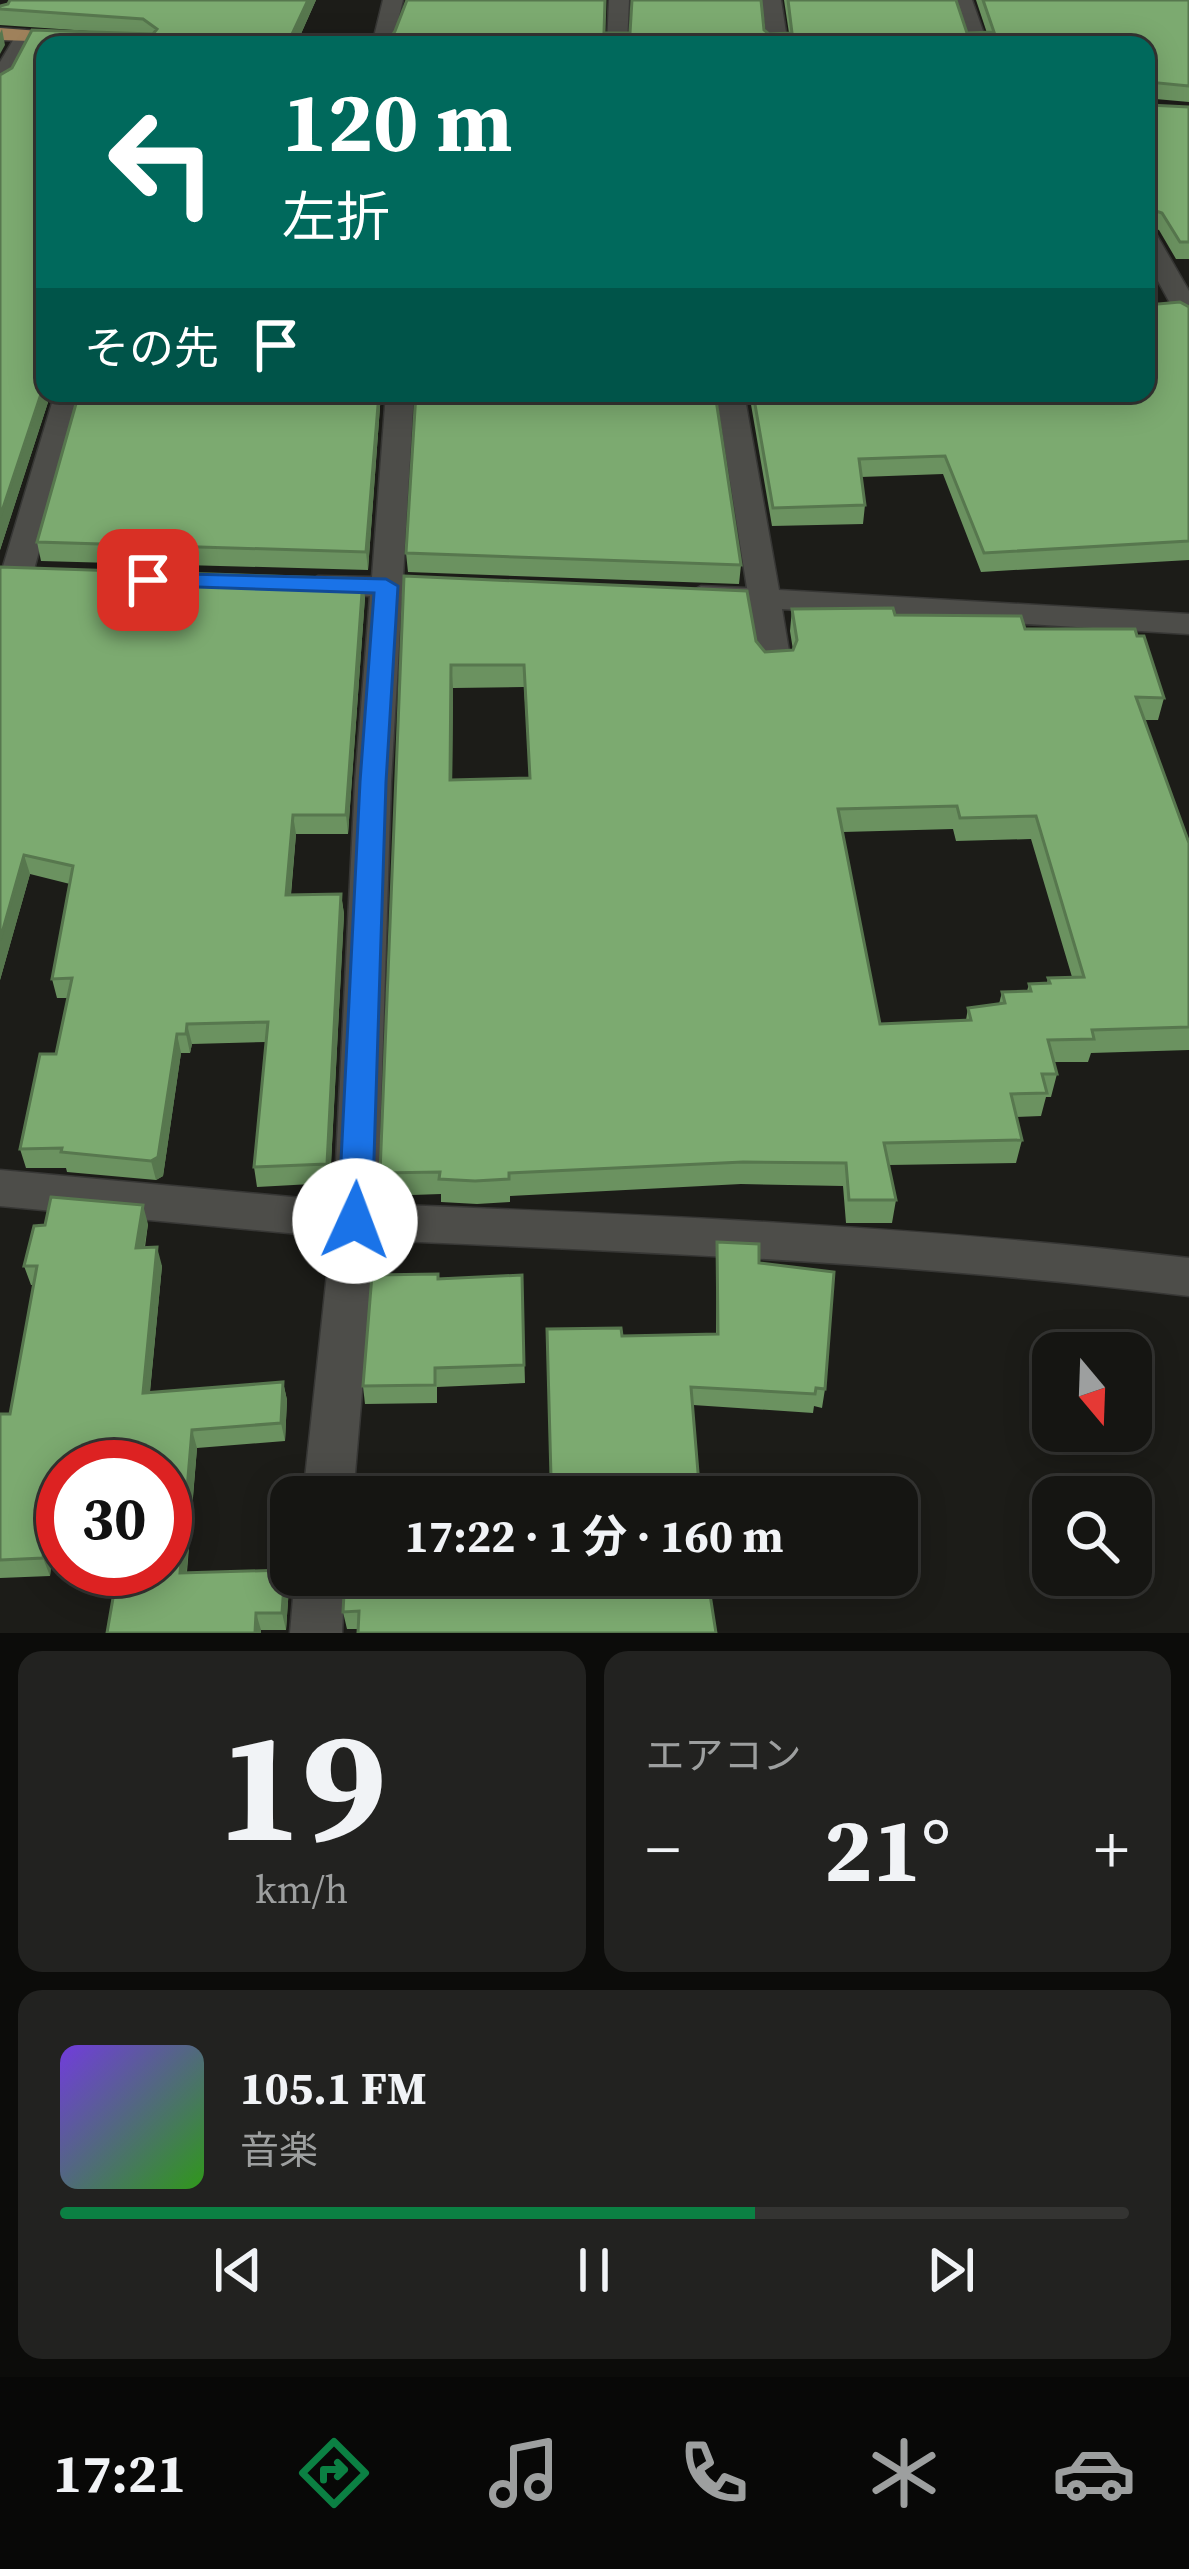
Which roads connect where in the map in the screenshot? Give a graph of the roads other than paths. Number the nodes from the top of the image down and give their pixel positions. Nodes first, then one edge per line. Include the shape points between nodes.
1 (393, 0) edge
2 (619, 0) edge
3 (771, 0) edge
4 (962, 0) edge
5 (0, 34) edge
6 (25, 36) junction
7 (384, 36) edge
8 (617, 36) edge
9 (777, 36) edge
10 (974, 36) edge
11 (36, 37) edge
12 (0, 82) edge
13 (1155, 253) edge
14 (1189, 314) edge
15 (66, 402) edge
16 (399, 402) edge
17 (731, 402) edge
18 (8, 573) edge
19 (60, 576) edge
20 (291, 584) edge
21 (386, 586) junction
22 (477, 588) edge
23 (679, 594) edge
24 (764, 599) junction
25 (1189, 624) edge
26 (775, 663) edge
27 (0, 1188) edge
28 (355, 1221) junction
29 (1189, 1277) edge
30 (330, 1476) edge
31 (319, 1596) edge
32 (316, 1633) edge

1 - 7 street
2 - 8 street
3 - 9 street
4 - 10 street
5 - 6 main road
6 - 11 main road
6 - 12 street
13 - 14 street
15 - 18 street
16 - 21 street
17 - 24 street
18 - 19 street
20 - 21 street
21 - 22 street
21 - 28 street
23 - 24 street
24 - 25 street
24 - 26 street
27 - 28 street
28 - 29 street via 708,1235
28 - 30 street
31 - 32 street

